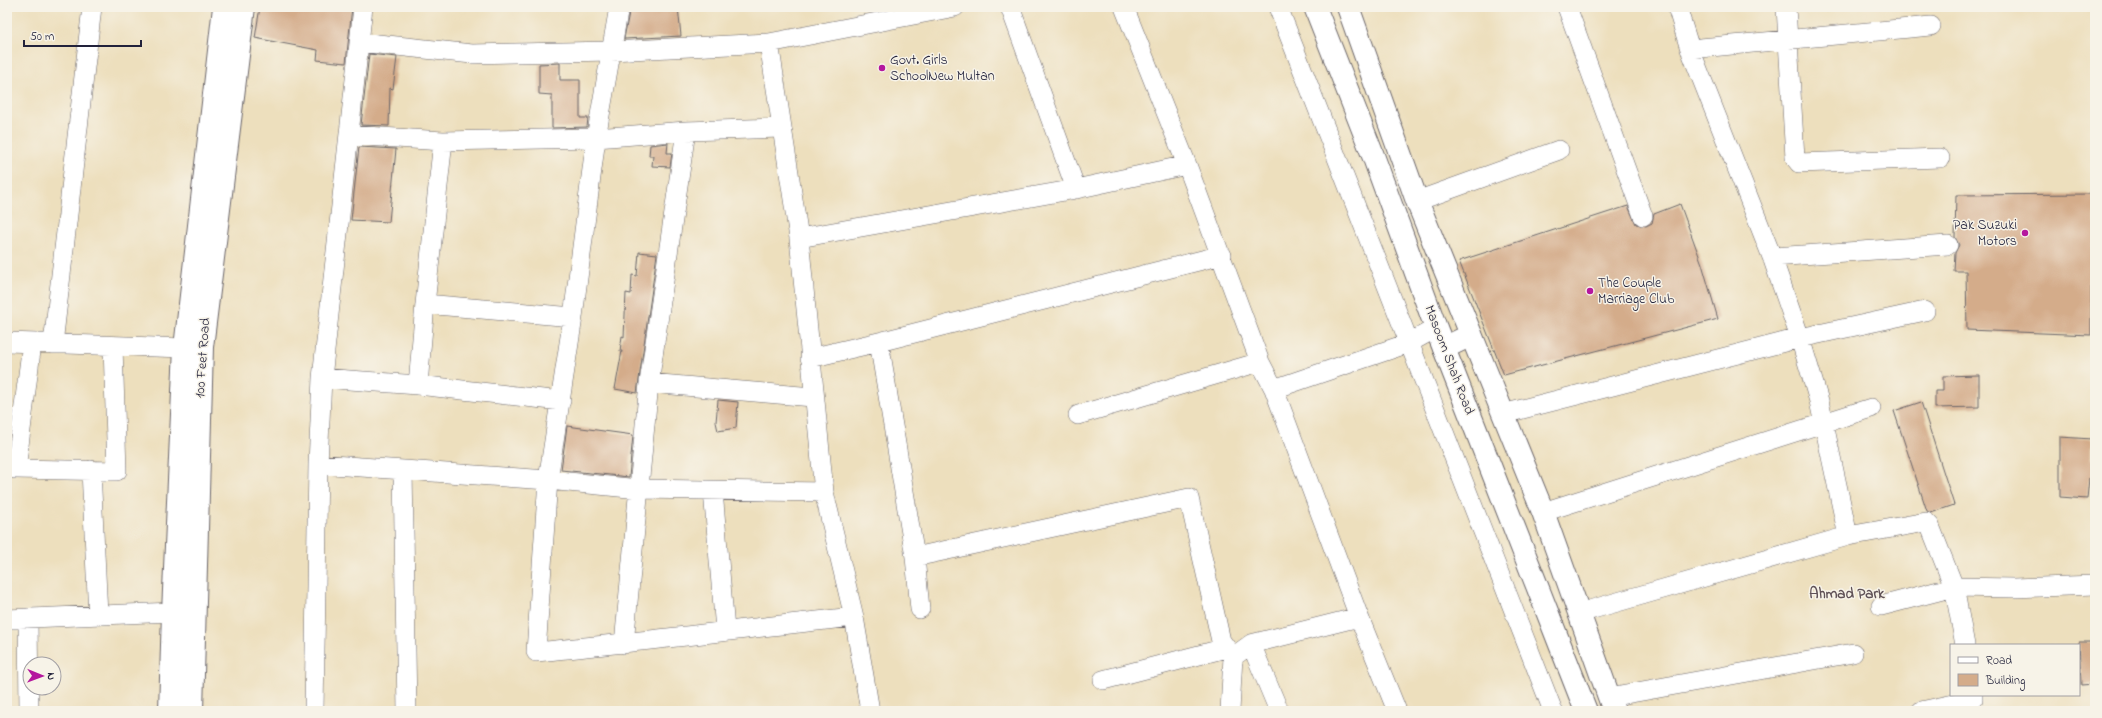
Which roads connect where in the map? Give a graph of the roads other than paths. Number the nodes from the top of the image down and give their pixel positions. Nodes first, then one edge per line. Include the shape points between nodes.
1 (92, 7) edge
2 (224, 7) edge
3 (244, 7) edge
4 (363, 7) edge
5 (619, 7) edge
6 (955, 7) edge
7 (1010, 7) edge
8 (1124, 7) edge
9 (1278, 7) edge
10 (1315, 7) edge
11 (1348, 7) edge
12 (1567, 7) edge
13 (1677, 7) edge
14 (1786, 7) edge
15 (1931, 26) dead end
16 (1789, 40) junction
17 (359, 42) junction
18 (769, 43) junction
19 (1690, 49) junction
20 (611, 51) junction
21 (781, 128) junction
22 (686, 131) junction
23 (350, 135) junction
24 (596, 138) junction
25 (443, 141) junction
26 (1559, 150) dead end
27 (1940, 158) dead end
28 (1187, 165) junction
29 (1076, 189) junction
30 (1417, 201) junction
31 (1642, 216) dead end
32 (799, 238) junction
33 (1948, 245) dead end
34 (1222, 255) junction
35 (1772, 257) junction
36 (425, 304) junction
37 (1925, 311) dead end
38 (573, 317) junction
39 (1471, 335) junction
40 (1440, 338) junction
41 (1800, 338) junction
42 (7, 342) edge
43 (879, 342) junction
44 (32, 343) junction
45 (1410, 343) junction
46 (53, 344) junction
47 (113, 346) junction
48 (185, 348) junction
49 (810, 358) junction
50 (1260, 362) junction
51 (322, 378) junction
52 (649, 383) junction
53 (418, 385) junction
54 (1274, 389) junction
55 (813, 397) junction
56 (561, 401) junction
57 (1870, 408) dead end
58 (1503, 414) junction
59 (1078, 415) dead end
60 (1824, 423) junction
61 (318, 464) junction
62 (12, 469) edge
63 (92, 470) junction
64 (403, 470) junction
65 (548, 480) junction
66 (639, 489) junction
67 (713, 491) junction
68 (824, 492) junction
69 (1543, 512) junction
70 (1848, 536) junction
71 (915, 557) junction
72 (2095, 585) edge
73 (1954, 587) junction
74 (1881, 606) dead end
75 (920, 609) dead end
76 (172, 612) junction
77 (1579, 613) junction
78 (98, 615) junction
79 (854, 617) junction
80 (1358, 617) junction
81 (28, 618) junction
82 (7, 619) edge
83 (725, 630) junction
84 (624, 644) junction
85 (1252, 644) junction
86 (1965, 644) edge
87 (1229, 652) junction
88 (1852, 653) dead end
89 (1103, 680) dead end
90 (1973, 696) edge
91 (1611, 704) edge
92 (29, 711) edge
93 (170, 711) edge
94 (192, 711) edge
95 (314, 711) edge
96 (407, 711) edge
97 (870, 711) edge
98 (1230, 711) edge
99 (1279, 711) edge
100 (1397, 711) edge
101 (1553, 711) edge
102 (1586, 711) edge
103 (1921, 711) edge

1 - 46 street
2 - 48 main road, 100 Feet Road
3 - 94 main road, 100 Feet Road via 202,347
4 - 17 street
5 - 20 street
6 - 18 street
7 - 29 street
8 - 28 street
9 - 45 street
10 - 40 main road, Masoom Shah Road
11 - 30 main road, Masoom Shah Road
12 - 31 street
13 - 19 street
14 - 16 street
15 - 16 street
16 - 19 street
16 - 27 street via 1795,158 1799,163
17 - 20 street via 472,54
17 - 23 street
18 - 20 street
18 - 21 street
19 - 35 street
20 - 24 street
21 - 22 street
21 - 32 street
22 - 24 street
22 - 52 street
23 - 25 street
23 - 51 street
24 - 25 street
24 - 38 street
25 - 36 street
26 - 30 street
28 - 29 street
28 - 34 street
29 - 32 street
30 - 39 main road, Masoom Shah Road
32 - 49 street
33 - 35 street
34 - 43 street
34 - 50 street
35 - 41 street
36 - 38 street
36 - 53 street
37 - 41 street
38 - 56 street
39 - 40 main road
39 - 58 main road, Masoom Shah Road
40 - 45 street
40 - 102 main road, Masoom Shah Road
41 - 58 street
41 - 60 street
42 - 44 street
43 - 49 street
43 - 71 street
44 - 46 street
44 - 62 street
45 - 54 street
45 - 101 street
46 - 47 street
47 - 48 street
47 - 63 street via 117,471
48 - 76 main road, 100 Feet Road
49 - 55 street
50 - 54 street
50 - 59 street
51 - 53 street
51 - 61 street
52 - 55 street
52 - 66 street
53 - 56 street
54 - 80 street
55 - 68 street
56 - 65 street
57 - 60 street
58 - 69 main road, Masoom Shah Road
60 - 69 street
60 - 70 street
61 - 64 street
61 - 95 street
62 - 63 street
63 - 78 street
64 - 65 street
64 - 96 street
65 - 66 street
65 - 84 street via 536,652
66 - 67 street
66 - 84 street
67 - 68 street
67 - 83 street
68 - 79 street
69 - 77 main road, Masoom Shah Road
70 - 73 street via 1926,522 1930,526
70 - 77 street
71 - 75 street
71 - 87 street via 1189,498 1221,641
72 - 73 street
73 - 74 street
73 - 86 street
76 - 78 street
76 - 93 main road, 100 Feet Road
77 - 91 main road, Masoom Shah Road
78 - 81 street
79 - 83 street
79 - 97 street
80 - 85 street
80 - 100 street
81 - 82 street
81 - 92 street
83 - 84 street
85 - 87 street
85 - 99 street
87 - 89 street
87 - 98 street
88 - 91 street
90 - 103 street via 1973,699 1968,701

